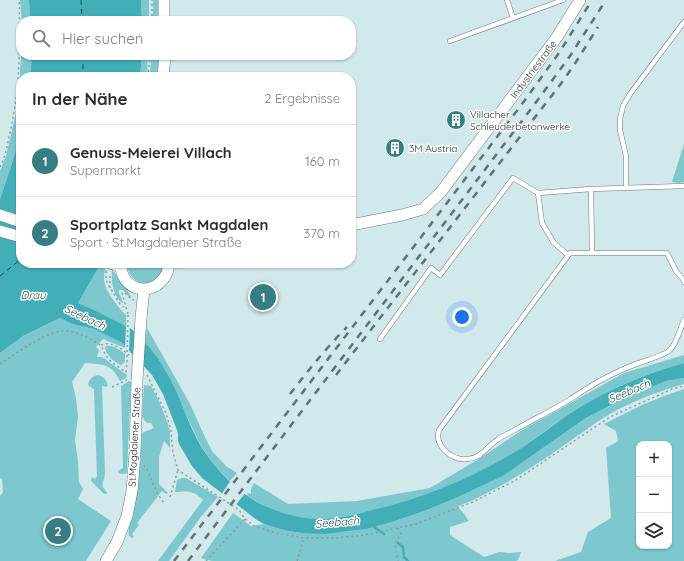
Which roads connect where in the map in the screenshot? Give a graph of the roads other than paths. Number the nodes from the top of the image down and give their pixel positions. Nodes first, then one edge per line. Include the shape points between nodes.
1 (164, 0) edge
2 (507, 0) edge
3 (563, 0) edge
4 (580, 0) edge
5 (164, 16) edge
6 (514, 18) junction
7 (684, 22) edge
8 (450, 41) dead end
9 (164, 60) edge
10 (163, 72) edge
11 (684, 186) edge
12 (626, 188) junction
13 (591, 189) junction
14 (538, 193) junction
15 (0, 216) edge
16 (16, 221) edge
17 (356, 224) edge
18 (0, 231) edge
19 (16, 236) edge
20 (592, 253) junction
21 (568, 255) junction
22 (116, 268) edge
23 (168, 268) edge
24 (684, 282) edge
25 (144, 289) junction
26 (684, 320) edge
27 (380, 339) dead end
28 (106, 561) edge

1 - 5 street
2 - 6 lane
3 - 6 lane
4 - 17 street, Industriestraße via 556,37 441,192 423,209
6 - 8 lane
7 - 12 lane via 623,106 620,130 626,156
9 - 10 street
11 - 12 lane
12 - 13 lane
13 - 14 lane
13 - 20 lane
14 - 21 lane via 542,223 554,243
14 - 27 lane via 513,178 440,275 431,268
15 - 16 street
18 - 19 street
20 - 21 lane
20 - 24 lane via 667,253
21 - 26 lane via 439,430 438,439 442,448 454,458 469,459 482,454 497,440 595,383 625,368 664,354 674,344
22 - 25 street via 130,284
23 - 25 street via 167,274 160,284
25 - 28 street, St.Magdalener Straße, bridge via 135,379 132,491 117,542

